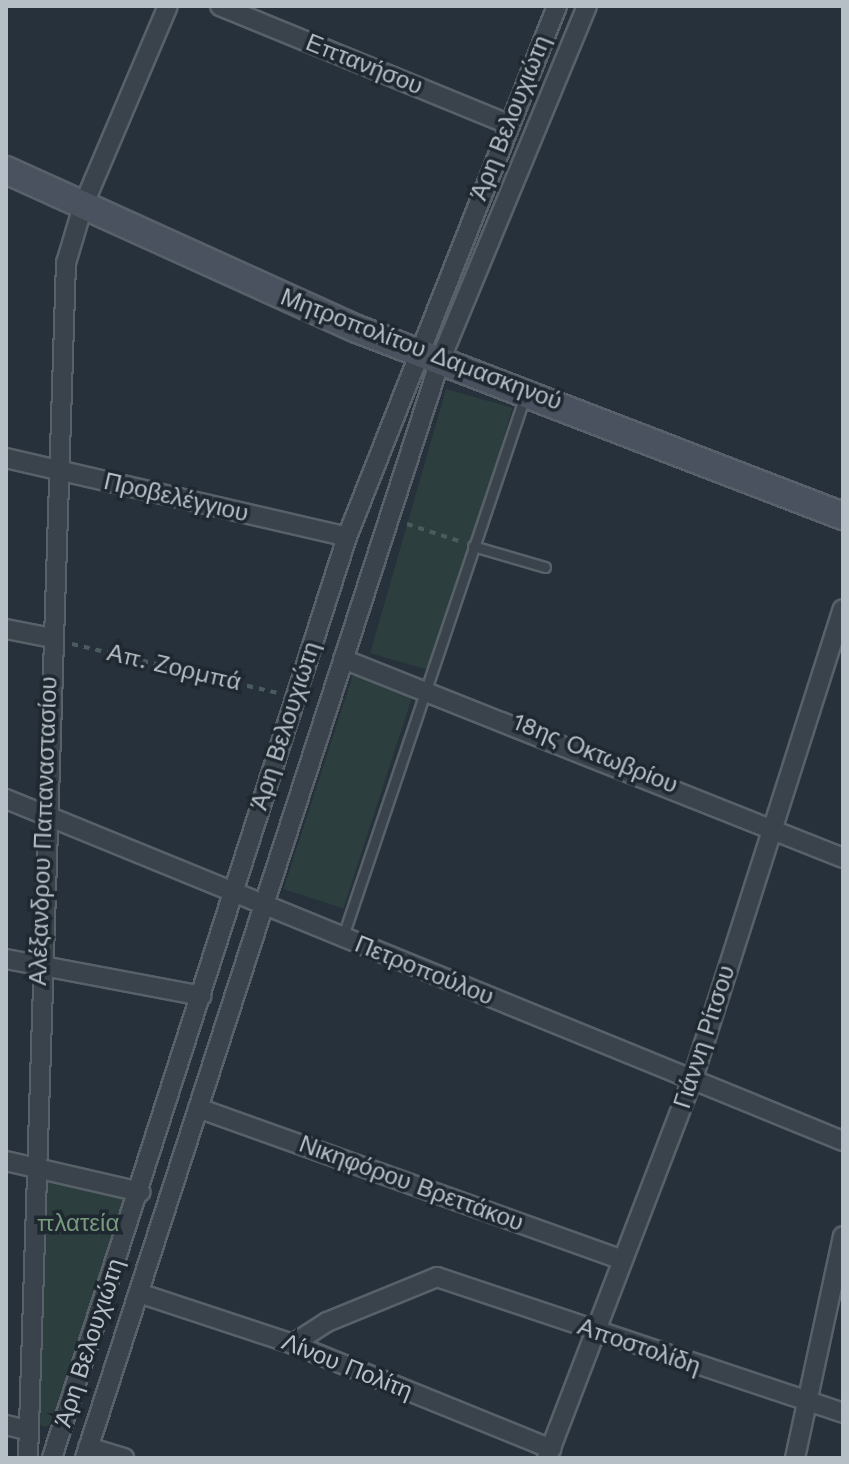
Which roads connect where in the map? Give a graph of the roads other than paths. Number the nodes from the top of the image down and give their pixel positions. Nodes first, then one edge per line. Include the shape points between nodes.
1 (168, 6) edge
2 (220, 6) edge
3 (557, 6) edge
4 (587, 6) edge
5 (508, 124) junction
6 (6, 170) edge
7 (83, 206) junction
8 (428, 356) junction
9 (527, 391) junction
10 (6, 458) edge
11 (58, 471) junction
12 (843, 516) edge
13 (347, 537) junction
14 (473, 546) junction
15 (545, 567) dead end
16 (843, 609) edge
17 (6, 629) edge
18 (52, 639) junction
19 (343, 659) junction
20 (425, 687) junction
21 (6, 799) edge
22 (47, 815) junction
23 (773, 827) junction
24 (843, 858) edge
25 (233, 894) junction
26 (262, 907) junction
27 (342, 939) junction
28 (6, 959) edge
29 (38, 965) junction
30 (202, 996) junction
31 (693, 1078) junction
32 (198, 1108) junction
33 (843, 1141) edge
34 (6, 1161) edge
35 (33, 1167) junction
36 (140, 1192) junction
37 (843, 1236) edge
38 (623, 1260) junction
39 (139, 1293) junction
40 (596, 1332) junction
41 (293, 1344) junction
42 (807, 1405) junction
43 (843, 1413) edge
44 (6, 1425) edge
45 (26, 1430) junction
46 (86, 1453) edge
47 (549, 1454) edge
48 (28, 1458) edge
49 (52, 1458) edge
50 (124, 1458) edge
51 (795, 1458) edge

1 - 7 street, Αλέξανδρου Παπαναστασίου
2 - 5 street, Επτανήσου
3 - 5 street, Άρη Βελουχιώτη
4 - 8 street, Άρη Βελουχιώτη
5 - 8 street, Άρη Βελουχιώτη
6 - 7 street, Μητροπολίτου Δαμασκηνού
7 - 8 street, Μητροπολίτου Δαμασκηνού
7 - 11 street, Αλέξανδρου Παπαναστασίου via 66,263
8 - 9 street, Μητροπολίτου Δαμασκηνού
8 - 13 street, Άρη Βελουχιώτη
8 - 19 street, Άρη Βελουχιώτη via 387,518
9 - 12 street, Μητροπολίτου Δαμασκηνού
9 - 14 lane
10 - 11 street, Προβελέγγιου
11 - 13 street, Προβελέγγιου
11 - 18 street, Αλέξανδρου Παπαναστασίου
13 - 25 street, Άρη Βελουχιώτη
14 - 15 lane
14 - 20 lane
16 - 23 street, Γιάννη Ρίτσου
17 - 18 street
18 - 22 street, Αλέξανδρου Παπαναστασίου
19 - 20 street, 18ης Οκτωβρίου
19 - 26 street, Άρη Βελουχιώτη
20 - 23 street, 18ης Οκτωβρίου
20 - 27 lane
21 - 22 street, Πετροπούλου
22 - 25 street, Πετροπούλου
22 - 29 street, Αλέξανδρου Παπαναστασίου
23 - 24 street, 18ης Οκτωβρίου
23 - 31 street, Γιάννη Ρίτσου
25 - 26 street, Πετροπούλου
25 - 30 street, Άρη Βελουχιώτη
26 - 27 street, Πετροπούλου
26 - 32 street, Άρη Βελουχιώτη
27 - 31 street, Πετροπούλου
28 - 29 street
29 - 30 street
29 - 35 street, Αλέξανδρου Παπαναστασίου
30 - 36 street, Άρη Βελουχιώτη
31 - 33 street, Πετροπούλου
31 - 38 street, Γιάννη Ρίτσου
32 - 38 street, Νικηφόρου Βρεττάκου
32 - 39 street, Άρη Βελουχιώτη
34 - 35 street
35 - 36 street
35 - 45 street, Αλέξανδρου Παπαναστασίου
36 - 49 street, Άρη Βελουχιώτη
37 - 42 street
38 - 40 street, Γιάννη Ρίτσου
39 - 41 street, Λίνου Πολίτη
39 - 46 street, Άρη Βελουχιώτη
40 - 41 street, Αποστολίδη via 437,1277 327,1322
40 - 42 street, Αποστολίδη
40 - 47 street, Γιάννη Ρίτσου
41 - 47 street, Λίνου Πολίτη
42 - 43 street, Αποστολίδη
42 - 51 street
44 - 45 street
45 - 48 street, Αλέξανδρου Παπαναστασίου
46 - 50 street

